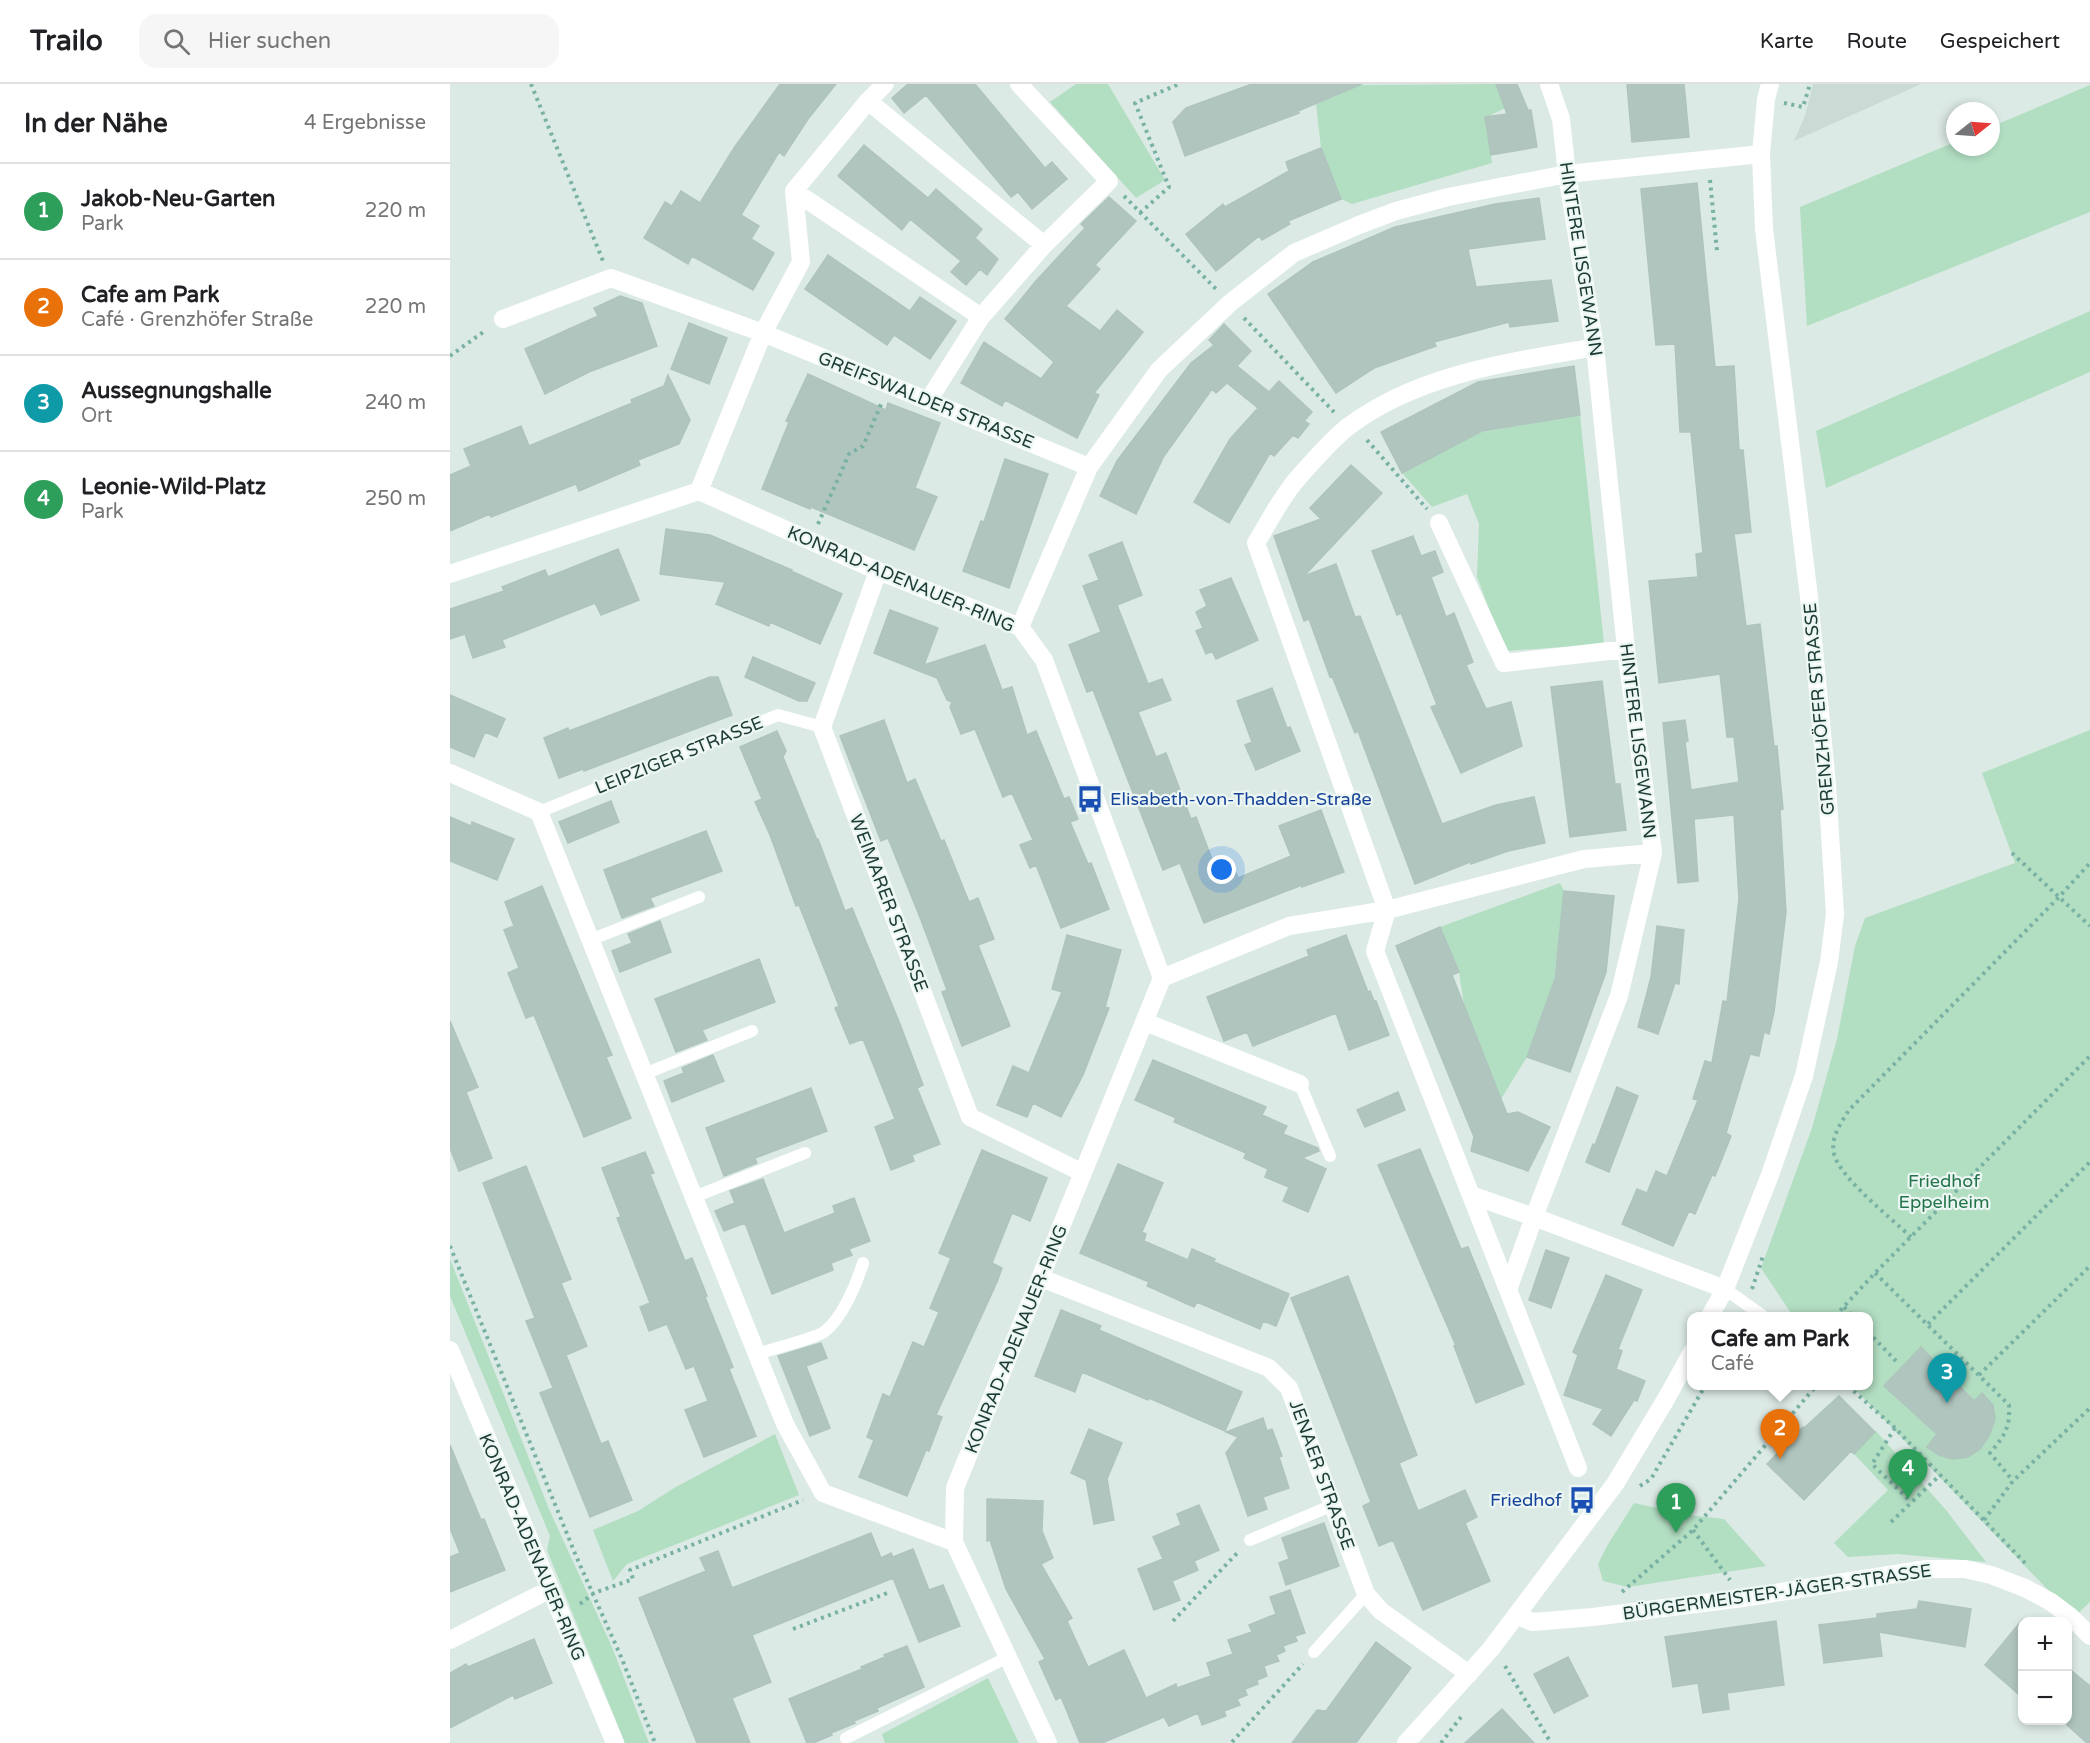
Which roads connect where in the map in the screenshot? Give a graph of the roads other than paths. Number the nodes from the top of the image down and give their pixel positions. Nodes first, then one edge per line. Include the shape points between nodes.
1 (885, 84) edge
2 (1019, 84) edge
3 (1549, 84) edge
4 (1768, 92) edge
5 (868, 101) junction
6 (1761, 153) junction
7 (1567, 174) junction
8 (794, 191) junction
9 (1044, 245) junction
10 (981, 317) junction
11 (502, 318) road end
12 (763, 333) junction
13 (1595, 346) junction
14 (928, 401) junction
15 (1089, 467) junction
16 (699, 491) junction
17 (1439, 523) road end
18 (878, 571) junction
19 (450, 574) edge
20 (1020, 627) junction
21 (1626, 649) junction
22 (822, 728) junction
23 (450, 773) edge
24 (539, 812) junction
25 (1653, 853) junction
26 (699, 897) dead end
27 (1387, 910) junction
28 (590, 940) junction
29 (1162, 978) junction
30 (1145, 1022) junction
31 (752, 1031) dead end
32 (644, 1074) junction
33 (1300, 1084) joint
34 (804, 1153) dead end
35 (1330, 1156) dead end
36 (1083, 1173) junction
37 (1471, 1195) junction
38 (694, 1197) junction
39 (1534, 1217) junction
40 (863, 1263) dead end
41 (1041, 1278) junction
42 (1725, 1289) junction
43 (1508, 1290) junction
44 (1713, 1312) edge
45 (1756, 1312) edge
46 (450, 1350) edge
47 (757, 1354) junction
48 (1687, 1361) edge
49 (1578, 1468) dead end
50 (1333, 1506) junction
51 (1250, 1540) road end
52 (954, 1542) junction
53 (549, 1590) junction
54 (1366, 1594) junction
55 (1517, 1616) junction
56 (2090, 1636) edge
57 (450, 1640) edge
58 (1314, 1652) road end
59 (1008, 1657) junction
60 (1469, 1674) junction
61 (846, 1738) dead end
62 (615, 1743) edge
63 (1048, 1743) edge
64 (1406, 1743) edge

1 - 5 street
2 - 9 street via 1109,181
3 - 7 street, HINTERE LISGEWANN via 1561,118
4 - 6 street, GRENZHÖFER STRASSE
5 - 8 street
5 - 9 street
6 - 7 street
6 - 42 street, GRENZHÖFER STRASSE via 1764,229 1809,597 1835,914 1829,962 1804,1076
7 - 13 street, HINTERE LISGEWANN
7 - 15 street via 1396,211 1294,253 1230,303 1159,370
8 - 10 street
8 - 12 street via 801,262
9 - 10 street
10 - 14 street
11 - 12 street, GREIFSWALDER STRASSE via 611,278
12 - 14 street, GREIFSWALDER STRASSE
12 - 16 street
13 - 21 street, HINTERE LISGEWANN
13 - 27 street via 1496,365 1434,382 1389,400 1348,427 1296,480 1256,543
14 - 15 street, GREIFSWALDER STRASSE
15 - 20 street
16 - 18 street, KONRAD-ADENAUER-RING
16 - 19 street
17 - 21 street via 1503,663
18 - 20 street, KONRAD-ADENAUER-RING
18 - 22 street
20 - 29 street, KONRAD-ADENAUER-RING via 1044,660
21 - 25 street, HINTERE LISGEWANN
22 - 24 lane, LEIPZIGER STRASSE via 778,715
22 - 36 street, WEIMARER STRASSE via 970,1117
23 - 24 street
24 - 28 street
25 - 27 street via 1584,859
25 - 39 street, HINTERE LISGEWANN via 1619,996
26 - 28 lane
27 - 29 street via 1289,926
27 - 37 street via 1375,951
28 - 32 street
29 - 30 street, KONRAD-ADENAUER-RING
30 - 33 street
30 - 36 street, KONRAD-ADENAUER-RING
31 - 32 lane
32 - 38 street
33 - 35 lane
34 - 38 lane
36 - 41 street, KONRAD-ADENAUER-RING
37 - 39 street
37 - 43 street
38 - 47 street
39 - 42 street
39 - 43 street, HINTERE LISGEWANN
40 - 47 lane via 837,1318 824,1332
41 - 50 street, JENAER STRASSE via 1269,1368 1290,1388
41 - 52 street, KONRAD-ADENAUER-RING via 955,1488
42 - 44 street, GRENZHÖFER STRASSE
42 - 45 lane
43 - 49 street
46 - 53 street, KONRAD-ADENAUER-RING
47 - 52 street via 785,1424 822,1493
48 - 55 street via 1615,1484
50 - 51 lane
50 - 54 street, JENAER STRASSE
52 - 59 street, KONRAD-ADENAUER-RING
53 - 57 street
53 - 62 street, KONRAD-ADENAUER-RING
54 - 58 lane
54 - 60 street, JENAER STRASSE via 1382,1611
55 - 56 street, BÜRGERMEISTER-JÄGER-STRASSE via 1533,1622 1593,1617 1927,1569 1965,1569 2025,1588 2071,1617
55 - 60 street
59 - 61 lane
59 - 63 street, KONRAD-ADENAUER-RING
60 - 64 street

